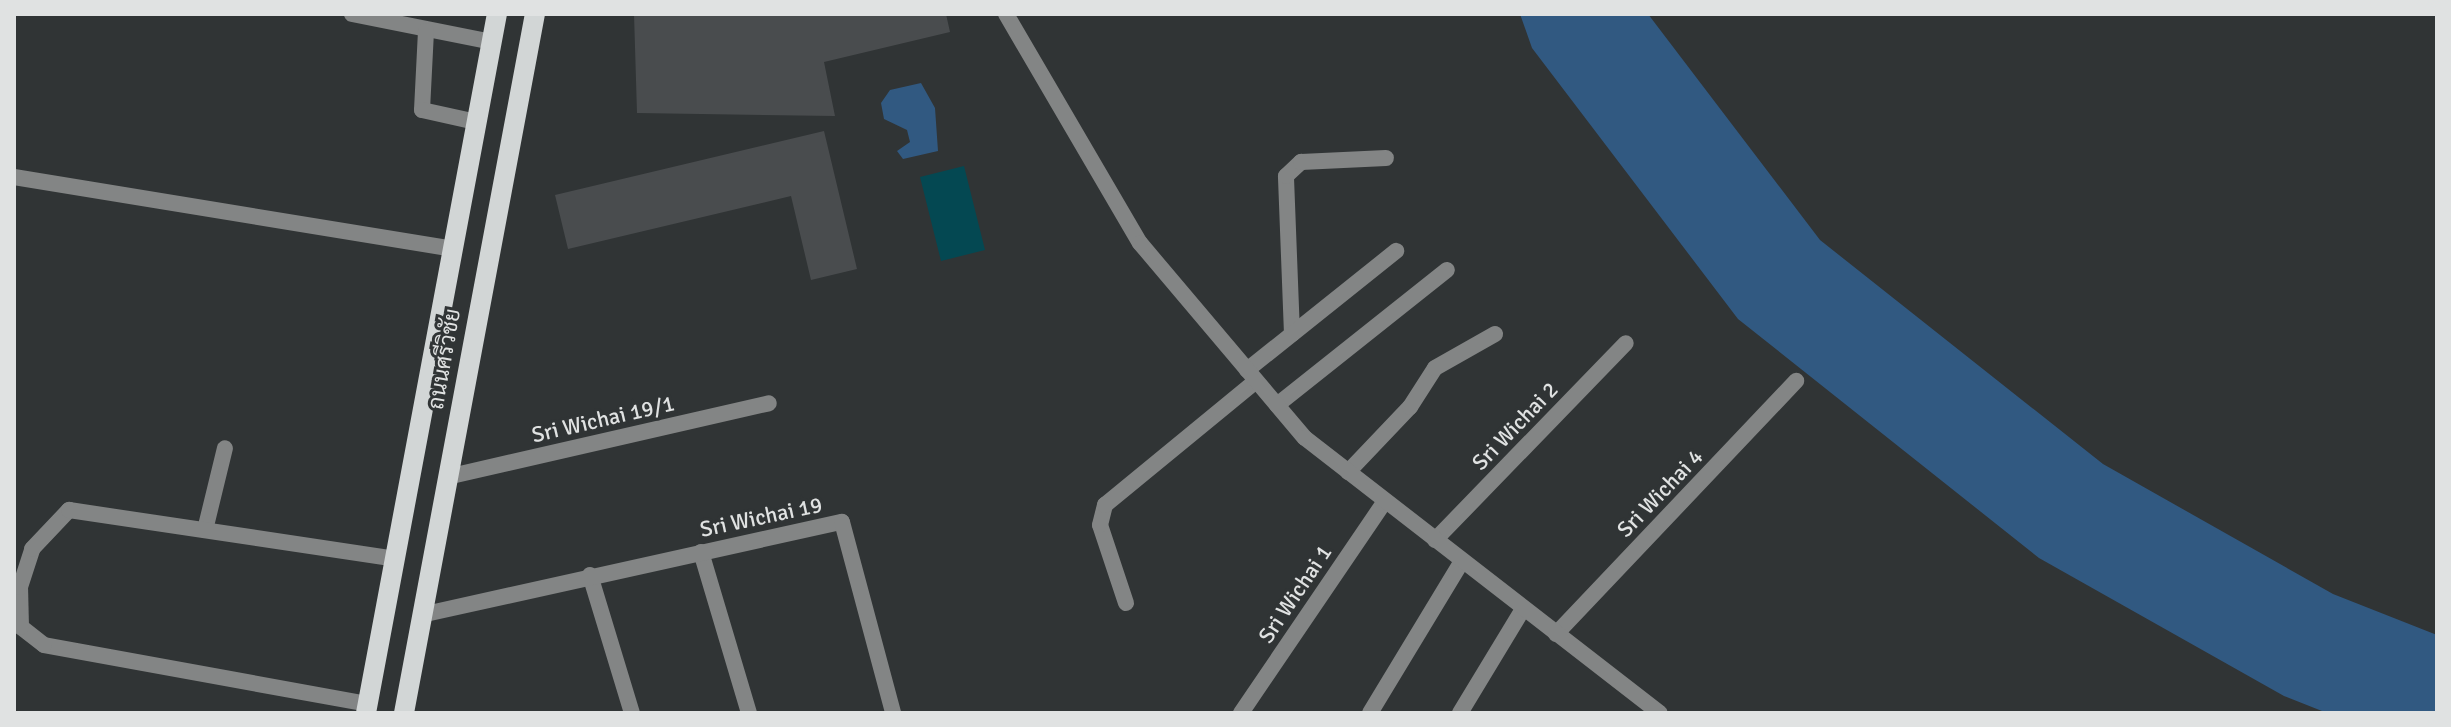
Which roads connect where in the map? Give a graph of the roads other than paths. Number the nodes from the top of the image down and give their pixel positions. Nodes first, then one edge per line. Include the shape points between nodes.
1 (352, 14) edge
2 (497, 14) edge
3 (535, 14) edge
4 (1006, 14) edge
5 (426, 31) junction
6 (492, 42) junction
7 (476, 122) junction
8 (1386, 158) dead end
9 (14, 177) edge
10 (458, 216) junction
11 (492, 221) junction
12 (452, 249) junction
13 (1396, 251) dead end
14 (1447, 270) dead end
15 (1292, 334) junction
16 (1495, 334) dead end
17 (1626, 343) dead end
18 (1252, 376) junction
19 (429, 377) junction
20 (1796, 381) dead end
21 (464, 383) junction
22 (769, 403) dead end
23 (1277, 405) junction
24 (225, 448) dead end
25 (1348, 472) junction
26 (447, 477) junction
27 (1385, 501) junction
28 (205, 530) junction
29 (1435, 540) junction
30 (701, 552) junction
31 (392, 558) junction
32 (1462, 561) junction
33 (590, 575) junction
34 (1126, 603) dead end
35 (1523, 609) junction
36 (421, 615) junction
37 (1556, 634) junction
38 (367, 708) edge
39 (404, 713) edge
40 (632, 713) edge
41 (749, 713) edge
42 (893, 713) edge
43 (1241, 713) edge
44 (1370, 713) edge
45 (1460, 713) edge
46 (1660, 713) edge

1 - 5 street
2 - 6 main road, ถนนศรีวิชัย
3 - 11 main road, ถนนศรีวิชัย
4 - 18 street via 1140,243
5 - 6 street
5 - 7 street via 422,110
6 - 7 main road, ถนนศรีวิชัย
7 - 10 main road, ถนนศรีวิชัย
8 - 15 street via 1301,162 1286,176
9 - 12 street
10 - 11 main road via 464,233 471,236 480,236
10 - 12 main road, ถนนศรีวิชัย
11 - 21 main road, ถนนศรีวิชัย
12 - 19 main road, ถนนศรีวิชัย
13 - 15 street
14 - 23 street
15 - 18 street
16 - 25 street via 1435,368 1410,407
17 - 29 street, Sri Wichai 2
18 - 23 street
18 - 34 street via 1105,505 1100,525
19 - 21 main road via 445,363 461,371
19 - 31 main road, ถนนศรีวิชัย
20 - 37 street, Sri Wichai 4
21 - 26 main road, ถนนศรีวิชัย
22 - 26 street, Sri Wichai 19/1
23 - 25 street via 1305,438
24 - 28 street
25 - 27 street
26 - 36 main road, ถนนศรีวิชัย
27 - 29 street
27 - 43 street, Sri Wichai 1
28 - 31 street
28 - 38 street via 77,510 64,513 32,549 17,608 21,627 44,645
29 - 32 street
30 - 33 street, Sri Wichai 19
30 - 41 street
30 - 42 street, Sri Wichai 19 via 842,522
31 - 38 main road, ถนนศรีวิชัย
32 - 35 street
32 - 44 street
33 - 36 street, Sri Wichai 19
33 - 40 street
35 - 37 street
35 - 45 street
36 - 39 main road, ถนนศรีวิชัย
37 - 46 street

